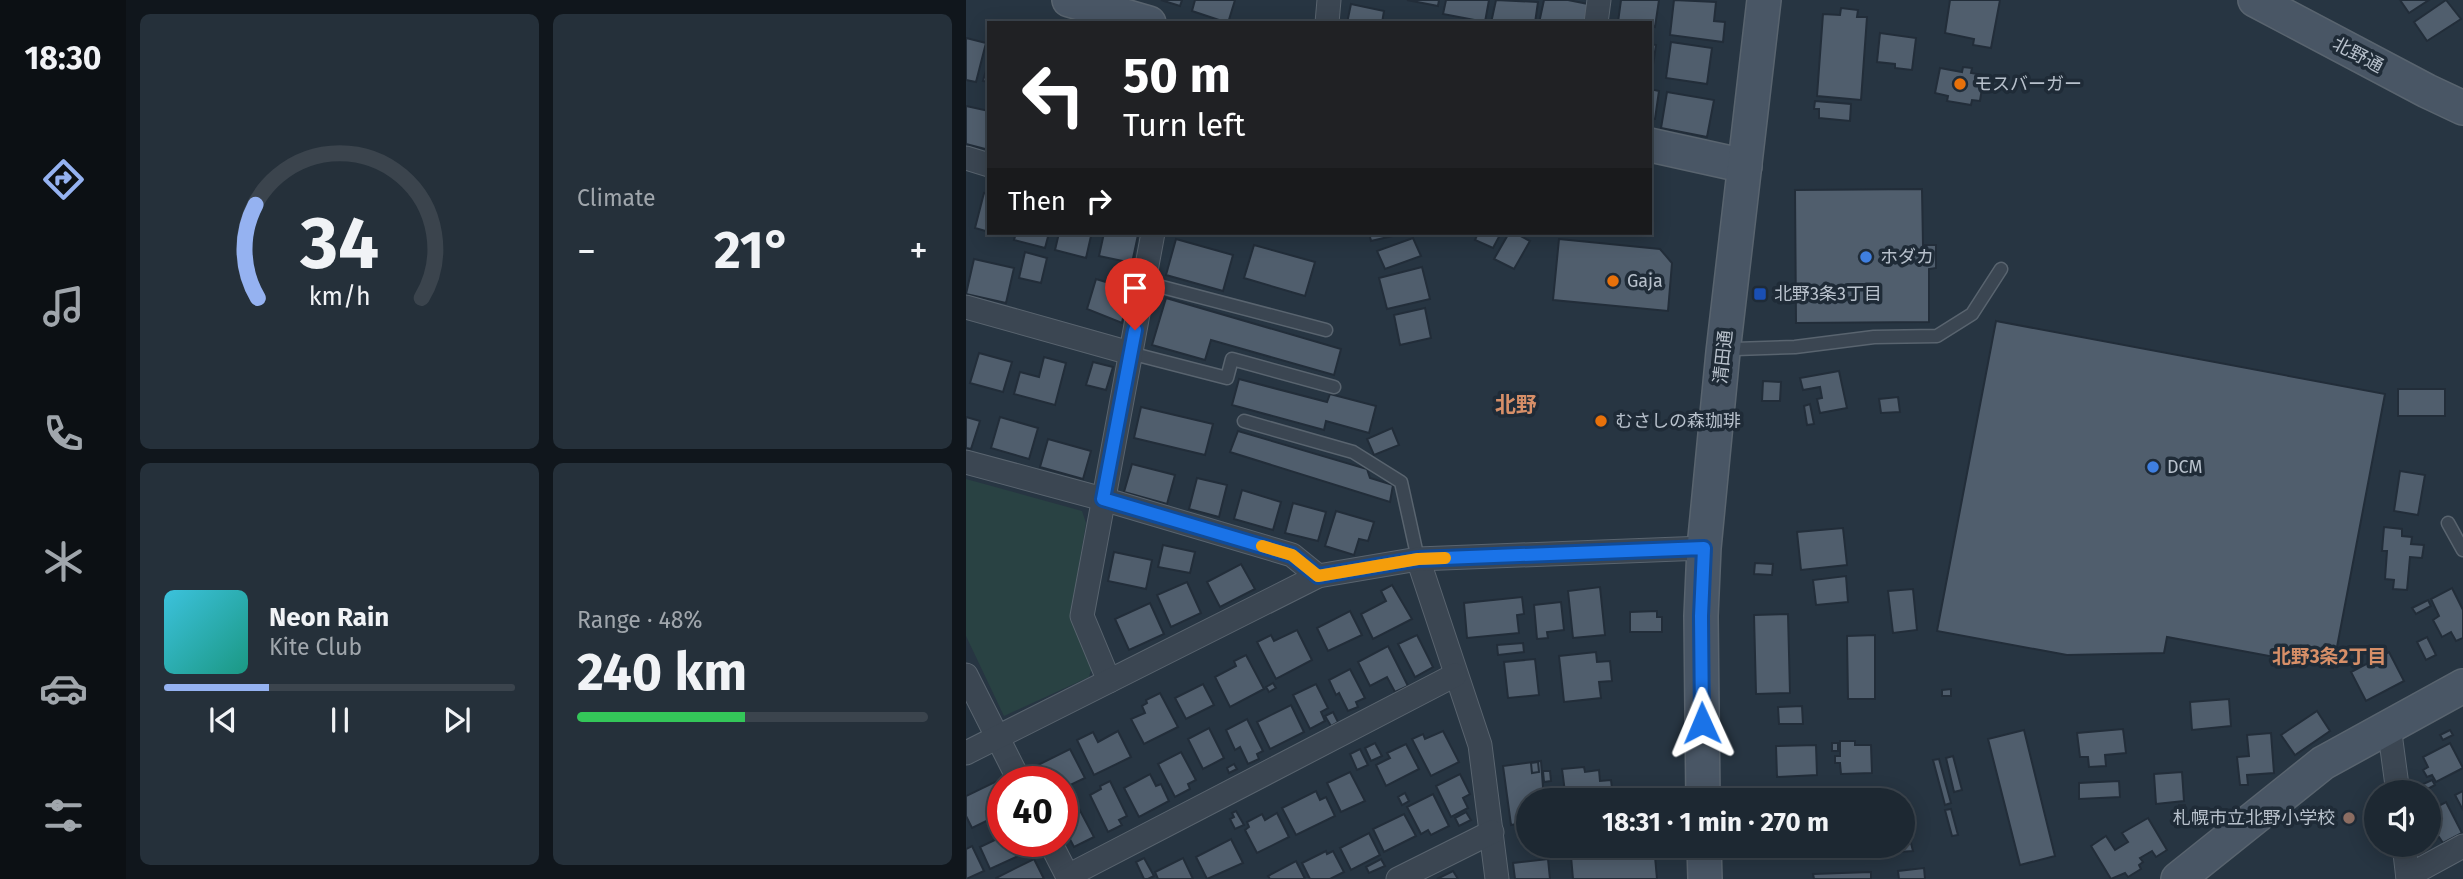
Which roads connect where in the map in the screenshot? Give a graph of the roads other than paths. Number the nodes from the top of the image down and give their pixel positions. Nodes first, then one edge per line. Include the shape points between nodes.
1 (1329, 0) edge
2 (1599, 0) edge
3 (1764, 0) edge
4 (2255, 0) edge
5 (1083, 2) edge
6 (1143, 21) edge
7 (1327, 21) edge
8 (1596, 21) edge
9 (2463, 108) edge
10 (1652, 145) edge
11 (966, 158) edge
12 (987, 164) edge
13 (1745, 166) junction
14 (1153, 235) edge
15 (2001, 269) dead end
16 (1143, 282) junction
17 (966, 307) edge
18 (1326, 330) dead end
19 (1723, 352) junction
20 (1130, 353) junction
21 (1334, 387) dead end
22 (1244, 421) dead end
23 (966, 461) edge
24 (1103, 499) junction
25 (2448, 523) dead end
26 (1704, 548) junction
27 (2463, 550) edge
28 (1418, 559) junction
29 (1318, 576) junction
30 (966, 675) edge
31 (1455, 675) junction
32 (1109, 681) junction
33 (2463, 686) edge
34 (2389, 726) junction
35 (997, 737) junction
36 (966, 753) edge
37 (1012, 766) edge
38 (2396, 780) edge
39 (1703, 788) edge
40 (1492, 832) junction
41 (2463, 846) edge
42 (1058, 857) edge
43 (2406, 857) edge
44 (1704, 858) edge
45 (2408, 877) edge
46 (1068, 878) edge
47 (1398, 879) edge
48 (1497, 879) edge
49 (1705, 879) edge
50 (2178, 879) edge

1 - 7 street
2 - 8 street
3 - 13 street, 清田通
4 - 9 street, 北野通
5 - 6 street
10 - 13 street
11 - 12 street
13 - 19 street, 清田通
14 - 16 street
15 - 19 lane via 1972,314 1937,336 1874,337
16 - 18 lane
16 - 20 street
17 - 20 street
19 - 26 street, 清田通
20 - 21 lane via 1227,378 1232,359
20 - 24 street
22 - 28 lane via 1353,452 1401,482
23 - 24 street
24 - 29 street via 1292,555
24 - 32 street via 1082,616
25 - 27 lane
26 - 28 street
26 - 39 street, 清田通
28 - 29 street
28 - 31 street
29 - 32 street
30 - 35 street
31 - 40 street via 1480,745
31 - 46 street
32 - 35 street
33 - 34 street
34 - 38 street
34 - 50 street via 2323,764
35 - 36 street
35 - 37 street
40 - 47 street
40 - 48 street
41 - 45 street
42 - 46 street
43 - 45 street
44 - 49 street

